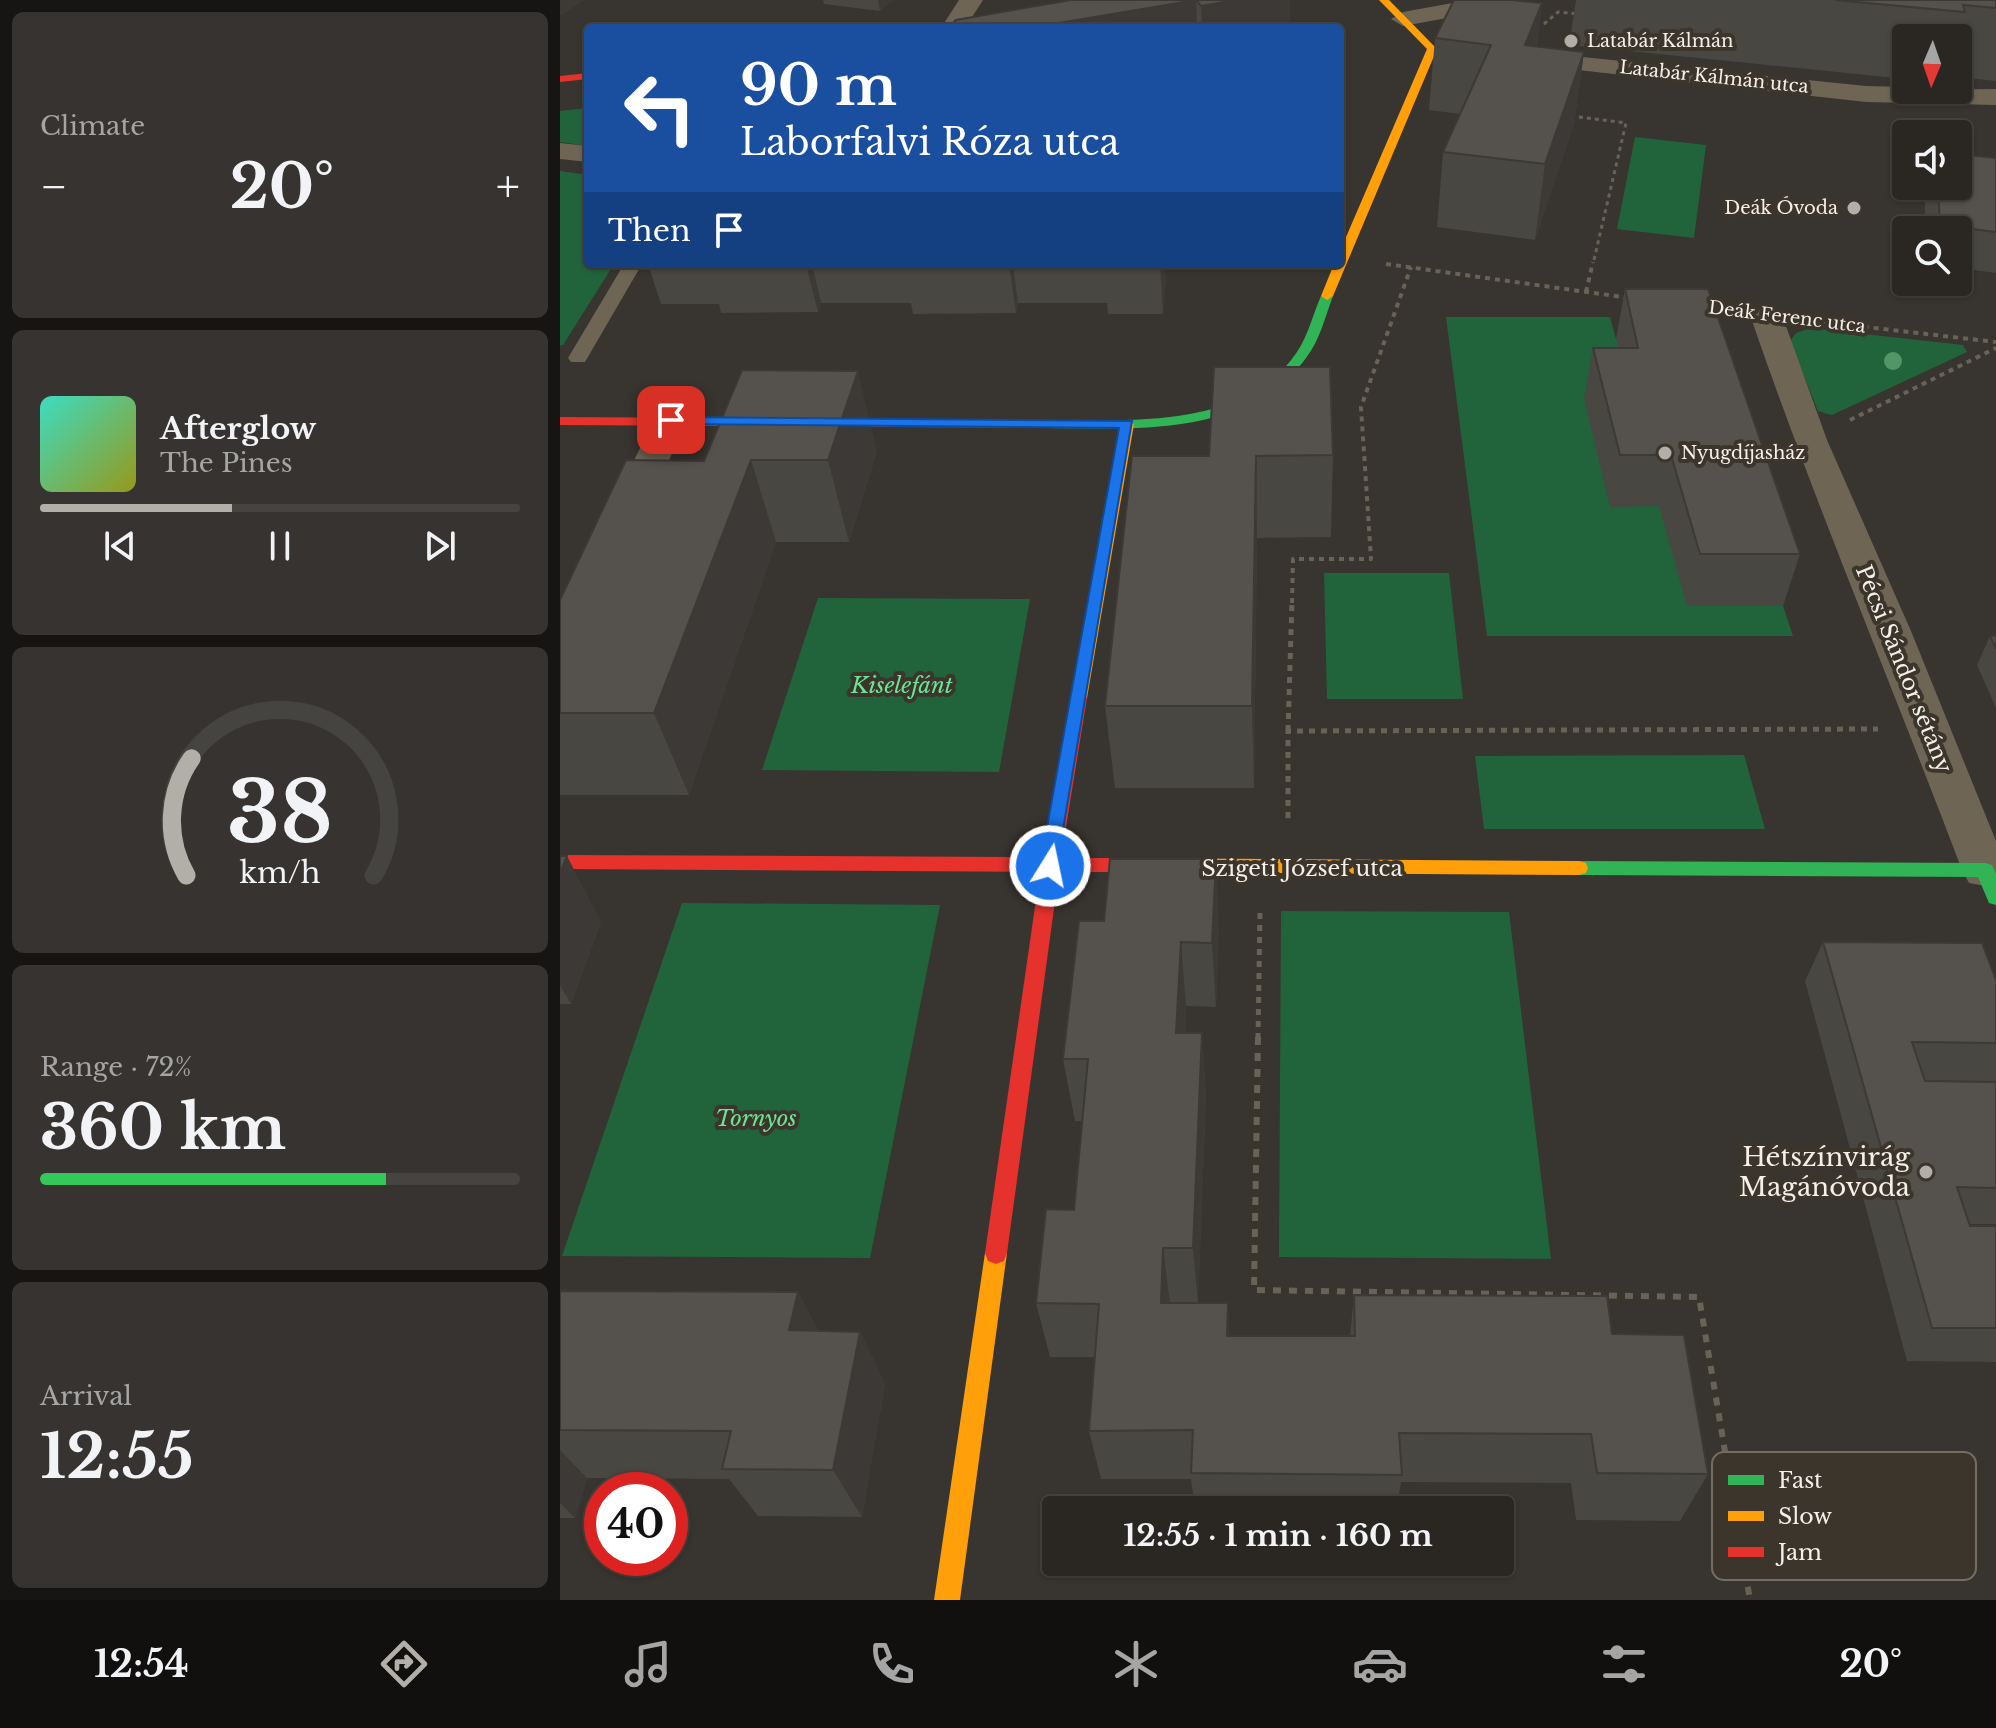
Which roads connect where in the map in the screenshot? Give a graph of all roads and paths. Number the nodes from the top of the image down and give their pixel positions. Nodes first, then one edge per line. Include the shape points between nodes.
1 (971, 0) edge
2 (1384, 0) edge
3 (1508, 0) edge
4 (1590, 16) dead end
5 (1403, 19) junction
6 (956, 24) edge
7 (1540, 27) dead end
8 (1432, 49) junction
9 (1463, 52) edge
10 (1494, 55) edge
11 (1587, 63) junction
12 (584, 76) edge
13 (560, 79) edge
14 (1996, 97) edge
15 (560, 151) edge
16 (584, 154) edge
17 (1344, 256) edge
18 (1344, 258) edge
19 (1411, 267) junction
20 (631, 268) edge
21 (1339, 268) edge
22 (1586, 292) junction
23 (1631, 298) edge
24 (1766, 315) joint
25 (1996, 345) edge
26 (578, 358) dead end
27 (671, 420) junction
28 (560, 421) edge
29 (1127, 424) junction
30 (1810, 440) junction
31 (609, 549) edge
32 (1927, 729) junction
33 (1288, 731) junction
34 (560, 862) edge
35 (1050, 866) junction
36 (1289, 869) junction
37 (1992, 880) edge
38 (1725, 1452) edge
39 (1747, 1580) edge
40 (947, 1600) edge
41 (1750, 1600) edge

1 - 6 street
2 - 5 street
3 - 5 street
4 - 7 path via 1558,12
5 - 8 street
8 - 9 street
8 - 17 street
10 - 11 street, Latabár Kálmán utca
11 - 14 street, Latabár Kálmán utca via 1866,94
11 - 22 path via 1570,117 1626,123
12 - 13 street
15 - 16 street
18 - 19 path
19 - 22 path
19 - 33 path via 1361,407 1371,559 1293,559
20 - 26 lane
21 - 29 street via 1301,357 1265,392 1210,417
22 - 23 path
24 - 25 path, Deák Ferenc utca
24 - 30 street, Pécsi Sándor sétány
25 - 30 path
27 - 28 street
27 - 29 street
27 - 31 street
29 - 35 street
30 - 32 street, Pécsi Sándor sétány
32 - 33 path
32 - 37 street, Pécsi Sándor sétány
33 - 36 path
34 - 35 street, Szigeti József utca
35 - 36 street, Szigeti József utca
35 - 40 street
36 - 37 street, Szigeti József utca
36 - 38 path via 1260,908 1254,1290 1699,1297
39 - 41 path

